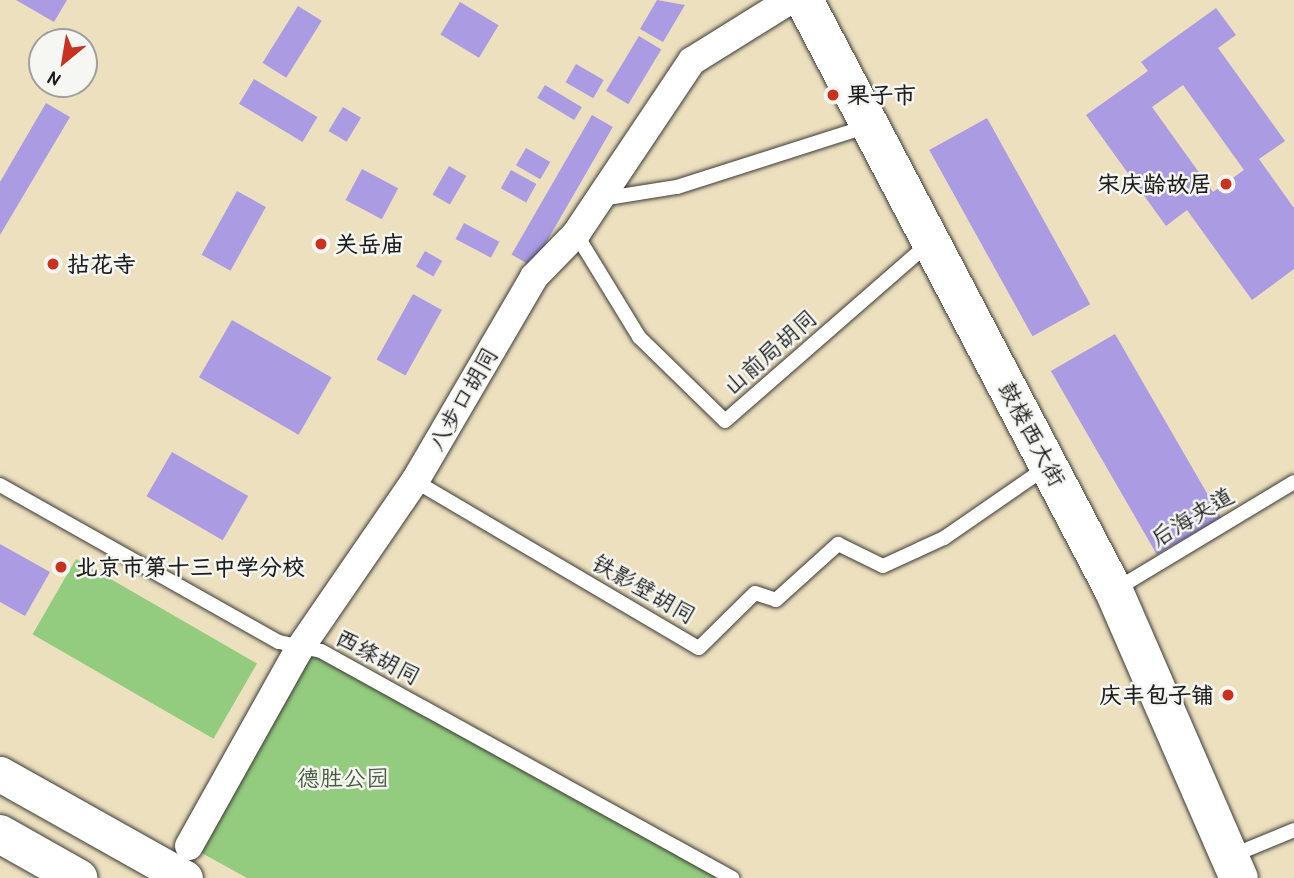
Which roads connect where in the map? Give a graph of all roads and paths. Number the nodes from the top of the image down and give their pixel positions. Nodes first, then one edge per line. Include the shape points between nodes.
1 (790, 0) edge
2 (804, 0) edge
3 (872, 125) junction
4 (597, 200) junction
5 (576, 234) junction
6 (931, 241) junction
7 (1049, 466) junction
8 (415, 481) junction
9 (1294, 482) edge
10 (0, 485) edge
11 (1114, 591) junction
12 (299, 651) junction
13 (0, 774) edge
14 (1294, 830) edge
15 (0, 834) edge
16 (187, 862) edge
17 (1235, 867) edge
18 (78, 878) edge
19 (733, 878) edge

1 - 4 street, 八步口胡同 via 692,61
2 - 3 main road, 鼓楼西大街
3 - 4 lane via 677,187
3 - 6 main road, 鼓楼西大街
4 - 5 street, 八步口胡同
5 - 6 lane, 山前局胡同 via 639,337 725,422
5 - 8 street, 八步口胡同 via 534,277
6 - 7 main road, 鼓楼西大街
7 - 8 lane, 铁影壁胡同 via 944,538 883,566 838,544 776,600 755,593 699,648
7 - 11 main road, 鼓楼西大街
8 - 12 street, 八步口胡同
9 - 11 lane, 后海夹道
10 - 12 lane, 西绦胡同
11 - 17 main road, 鼓楼西大街
12 - 16 street, 八步口胡同
12 - 19 lane, 西绦胡同 via 321,651
13 - 16 street
14 - 17 lane
15 - 18 main road

